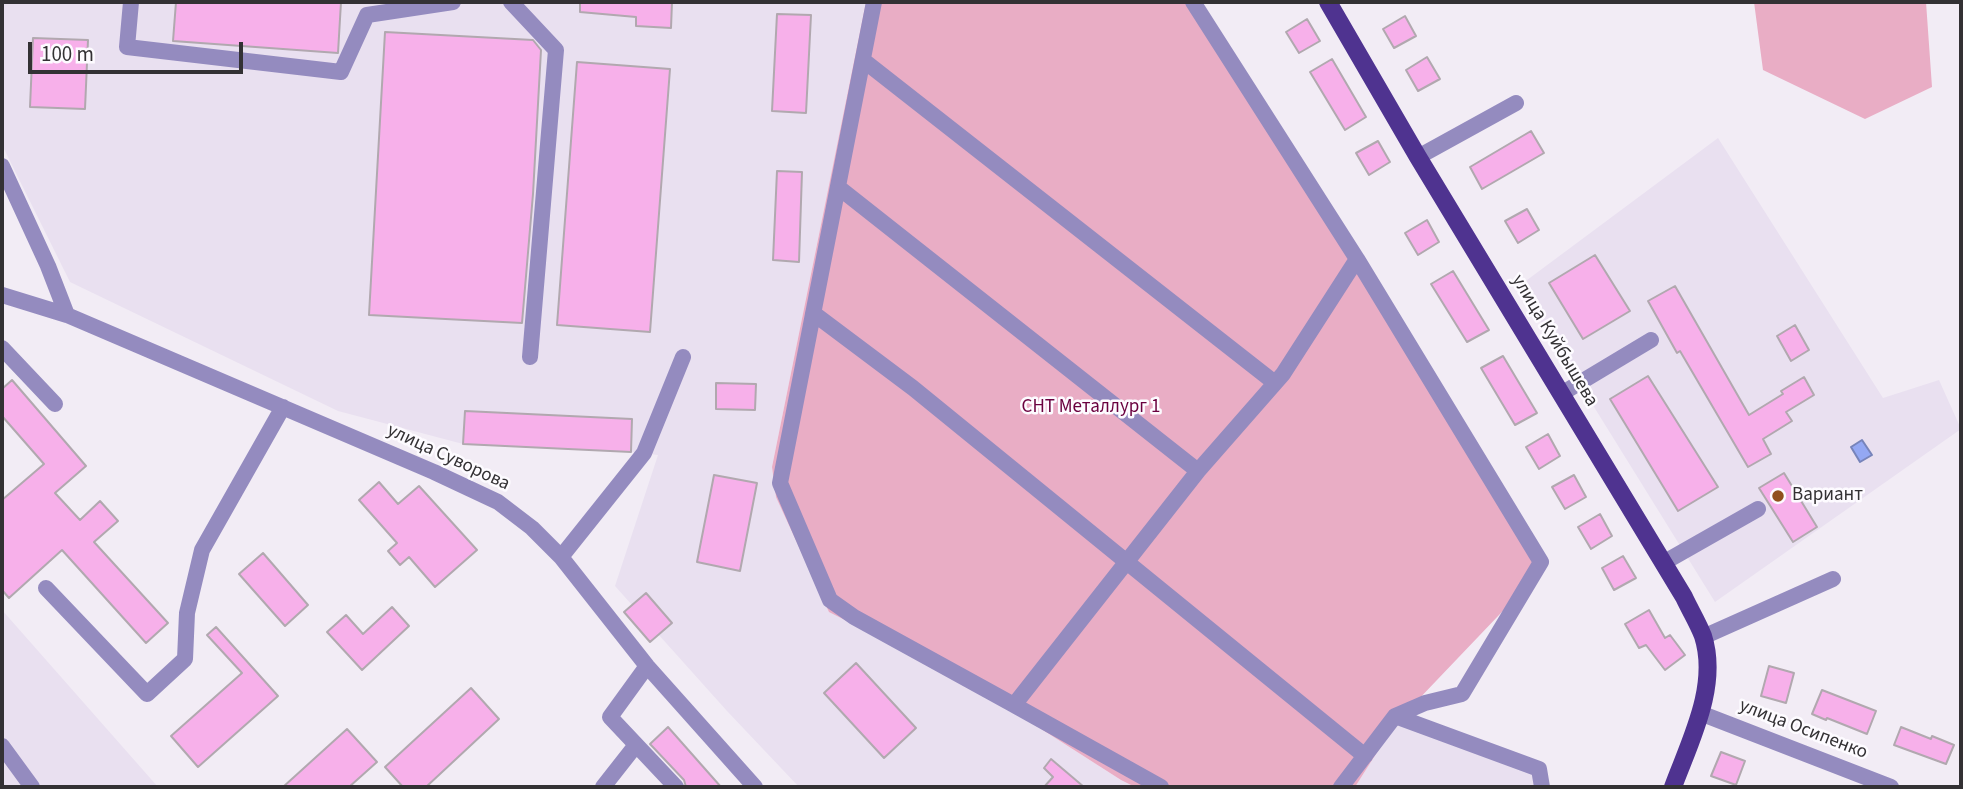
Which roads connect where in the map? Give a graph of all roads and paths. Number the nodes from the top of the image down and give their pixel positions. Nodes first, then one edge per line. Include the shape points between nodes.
1 (131, 2) edge
2 (453, 2) edge
3 (511, 2) edge
4 (874, 2) edge
5 (1193, 2) edge
6 (1328, 2) edge
7 (863, 60) junction
8 (1516, 103) dead end
9 (1418, 157) junction
10 (2, 166) edge
11 (838, 187) junction
12 (1357, 259) junction
13 (2, 295) edge
14 (813, 313) junction
15 (67, 315) junction
16 (1651, 340) dead end
17 (2, 348) edge
18 (530, 357) dead end
19 (683, 357) dead end
20 (1275, 383) junction
21 (1561, 394) junction
22 (55, 404) dead end
23 (282, 407) junction
24 (1198, 471) junction
25 (1758, 509) dead end
26 (561, 557) junction
27 (1126, 562) junction
28 (1663, 563) junction
29 (1833, 579) dead end
30 (46, 588) dead end
31 (1703, 637) junction
32 (647, 666) junction
33 (1014, 705) junction
34 (1700, 713) junction
35 (1395, 716) junction
36 (636, 745) junction
37 (2, 746) edge
38 (1364, 756) junction
39 (32, 787) edge
40 (603, 787) edge
41 (676, 787) edge
42 (755, 787) edge
43 (1161, 787) edge
44 (1341, 787) edge
45 (1542, 787) edge
46 (1673, 787) edge
47 (1891, 787) edge

1 - 2 street via 127,47 341,72 367,15
3 - 18 street via 556,50
4 - 7 street
5 - 12 street
6 - 9 main road, улица Куйбышева
7 - 11 street
7 - 20 street
8 - 9 street
9 - 21 main road, улица Куйбышева
10 - 15 street
11 - 14 street
11 - 24 street
12 - 20 street
12 - 35 street via 1541,562 1462,694
13 - 15 street, улица Суворова
14 - 27 street via 913,388
14 - 33 street via 780,483 830,600
15 - 23 street, улица Суворова
16 - 21 street
17 - 22 street
19 - 26 street via 644,453
20 - 24 street
21 - 28 main road, улица Куйбышева
23 - 26 street, улица Суворова via 498,502
23 - 30 street via 201,550 187,613 185,659 147,694
24 - 27 street
25 - 28 street
26 - 32 street, улица Суворова
27 - 33 street
27 - 38 street
28 - 31 main road, улица Куйбышева
29 - 31 street
31 - 34 main road, улица Куйбышева via 1708,673
32 - 36 street via 610,717
32 - 42 street, улица Суворова
33 - 43 street
34 - 46 main road, улица Куйбышева
34 - 47 street, улица Осипенко
35 - 38 street
35 - 45 street via 1539,769
36 - 40 street
36 - 41 street
37 - 39 street
38 - 44 street

